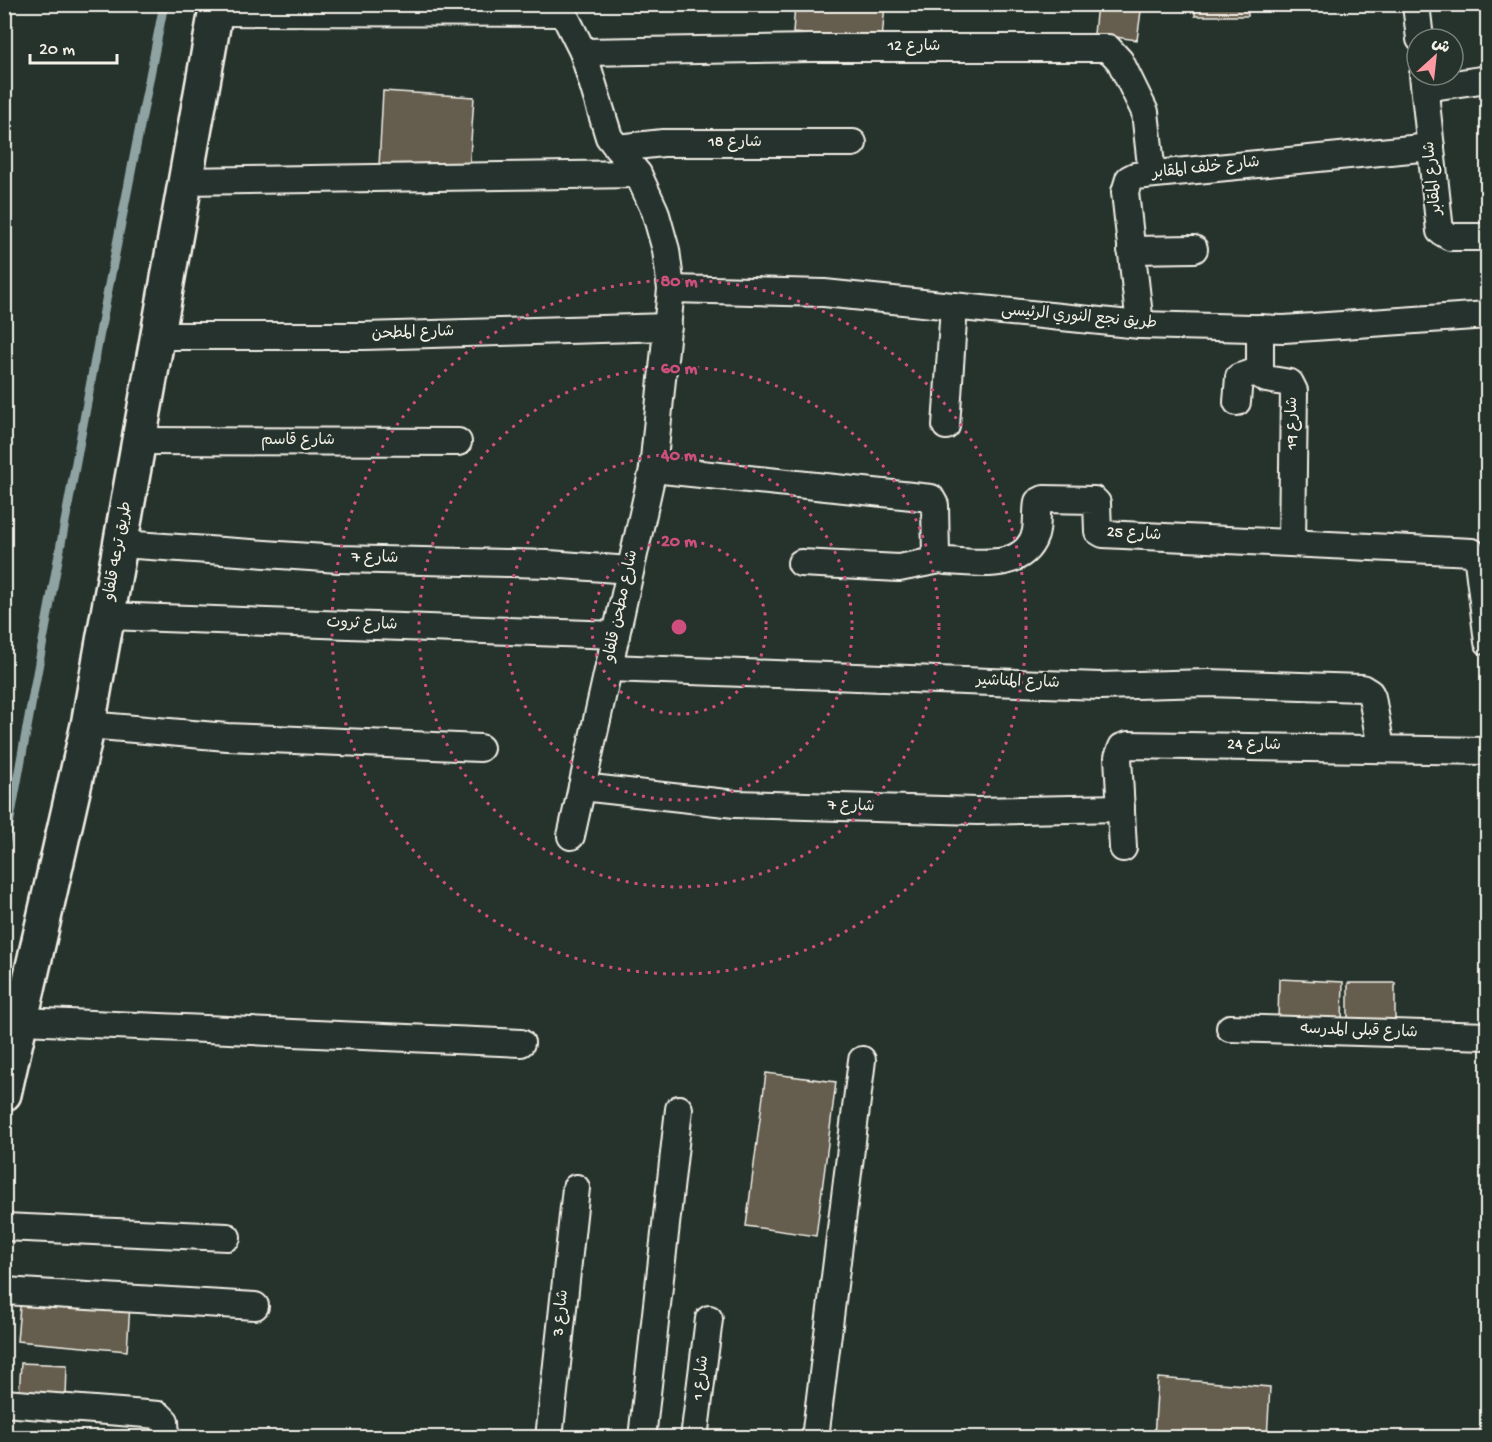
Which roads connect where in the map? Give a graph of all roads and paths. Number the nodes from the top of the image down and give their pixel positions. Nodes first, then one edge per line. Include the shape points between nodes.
1 (1416, 4) edge
2 (216, 8) edge
3 (561, 9) edge
4 (1419, 27) edge
5 (583, 52) junction
6 (1488, 79) edge
7 (1465, 80) edge
8 (1425, 87) edge
9 (853, 143) dead end
10 (1431, 147) junction
11 (617, 148) junction
12 (638, 174) junction
13 (1152, 174) junction
14 (185, 181) junction
15 (1488, 237) edge
16 (1194, 249) dead end
17 (1131, 250) junction
18 (671, 289) junction
19 (954, 306) junction
20 (1488, 315) edge
21 (1140, 325) junction
22 (668, 327) junction
23 (1260, 328) junction
24 (158, 336) junction
25 (1259, 371) junction
26 (1237, 402) dead end
27 (946, 426) dead end
28 (139, 441) junction
29 (458, 442) dead end
30 (653, 470) junction
31 (1292, 543) junction
32 (121, 544) junction
33 (940, 560) junction
34 (801, 564) dead end
35 (630, 570) junction
36 (108, 616) junction
37 (616, 635) junction
38 (1488, 642) edge
39 (609, 668) junction
40 (88, 725) junction
41 (480, 748) dead end
42 (1381, 748) junction
43 (1488, 752) edge
44 (582, 787) junction
45 (1121, 808) junction
46 (571, 836) dead end
47 (1124, 848) dead end
48 (23, 1021) junction
49 (1230, 1028) dead end
50 (1488, 1036) edge
51 (521, 1043) dead end
52 (862, 1060) dead end
53 (4, 1094) edge
54 (679, 1109) dead end
55 (576, 1188) dead end
56 (4, 1227) edge
57 (227, 1237) dead end
58 (4, 1291) edge
59 (255, 1306) dead end
60 (709, 1319) dead end
61 (4, 1403) edge
62 (166, 1437) edge
63 (549, 1437) edge
64 (642, 1437) edge
65 (694, 1437) edge
66 (815, 1437) edge

1 - 4 street
2 - 3 street
2 - 14 street, طريق ترعه قلفاو
3 - 5 street, شارع مطحن قلفاو
5 - 11 street, شارع مطحن قلفاو via 603,124
5 - 13 street, شارع 12 via 1108,48 1120,61 1145,112
6 - 7 street
8 - 10 street, شارع المقابر
9 - 11 street, شارع 18 via 663,143
10 - 13 street, شارع خلف المقابر
10 - 15 street, شارع المقابر via 1440,231 1450,237
11 - 12 street, شارع مطحن قلفاو
12 - 14 street
12 - 18 street, شارع مطحن قلفاو via 655,211
13 - 17 street, شارع خلف المقابر via 1135,176 1125,185
14 - 24 street, طريق ترعه قلفاو
16 - 17 street
17 - 21 street, شارع خلف المقابر
18 - 19 street, طريق نجع النوري الرئيسى via 824,293
18 - 22 street, شارع مطحن قلفاو
19 - 21 street, طريق نجع النوري الرئيسى
19 - 27 street
20 - 23 street, طريق نجع النوري الرئيسى
21 - 23 street, طريق نجع النوري الرئيسى
22 - 24 street, شارع المطحن via 364,336
22 - 30 street, شارع مطحن قلفاو
23 - 25 street
24 - 28 street, طريق ترعه قلفاو
25 - 26 street via 1239,377
25 - 31 street, شارع 19 via 1262,378 1290,383 1293,387
28 - 29 street, شارع قاسم
28 - 32 street, طريق ترعه قلفاو
30 - 33 street via 931,498 935,505 935,552
30 - 35 street, شارع مطحن قلفاو
31 - 33 street, شارع 25 via 1103,534 1098,531 1094,500 1044,499 1038,502 1036,532 1029,547 1017,557 1002,562
31 - 38 street, شارع 25 via 1472,552 1478,561
32 - 35 street, شارع 7 via 339,559
32 - 36 street, طريق ترعه قلفاو
33 - 34 street via 899,568
35 - 37 street, شارع مطحن قلفاو
36 - 37 street, شارع ثروت
36 - 40 street, طريق ترعه قلفاو
37 - 39 street, شارع مطحن قلفاو
39 - 42 street, شارع المناشير via 1100,686 1208,682 1362,688 1372,697
39 - 44 street, شارع مطحن قلفاو
40 - 41 street via 227,737
40 - 48 street, طريق ترعه قلفاو
42 - 43 street, شارع 24
42 - 45 street, شارع 24 via 1128,745 1119,751
44 - 45 street, شارع 7 via 735,804 977,811
44 - 46 street, شارع مطحن قلفاو
45 - 47 street, شارع 24
48 - 51 street
48 - 53 street, طريق ترعه قلفاو
49 - 50 street, شارع قبلى المدرسه
52 - 66 street
54 - 64 street
55 - 63 street, شارع 3
56 - 57 street
58 - 59 street
60 - 65 street, شارع 1
61 - 62 street via 159,1414 165,1421

